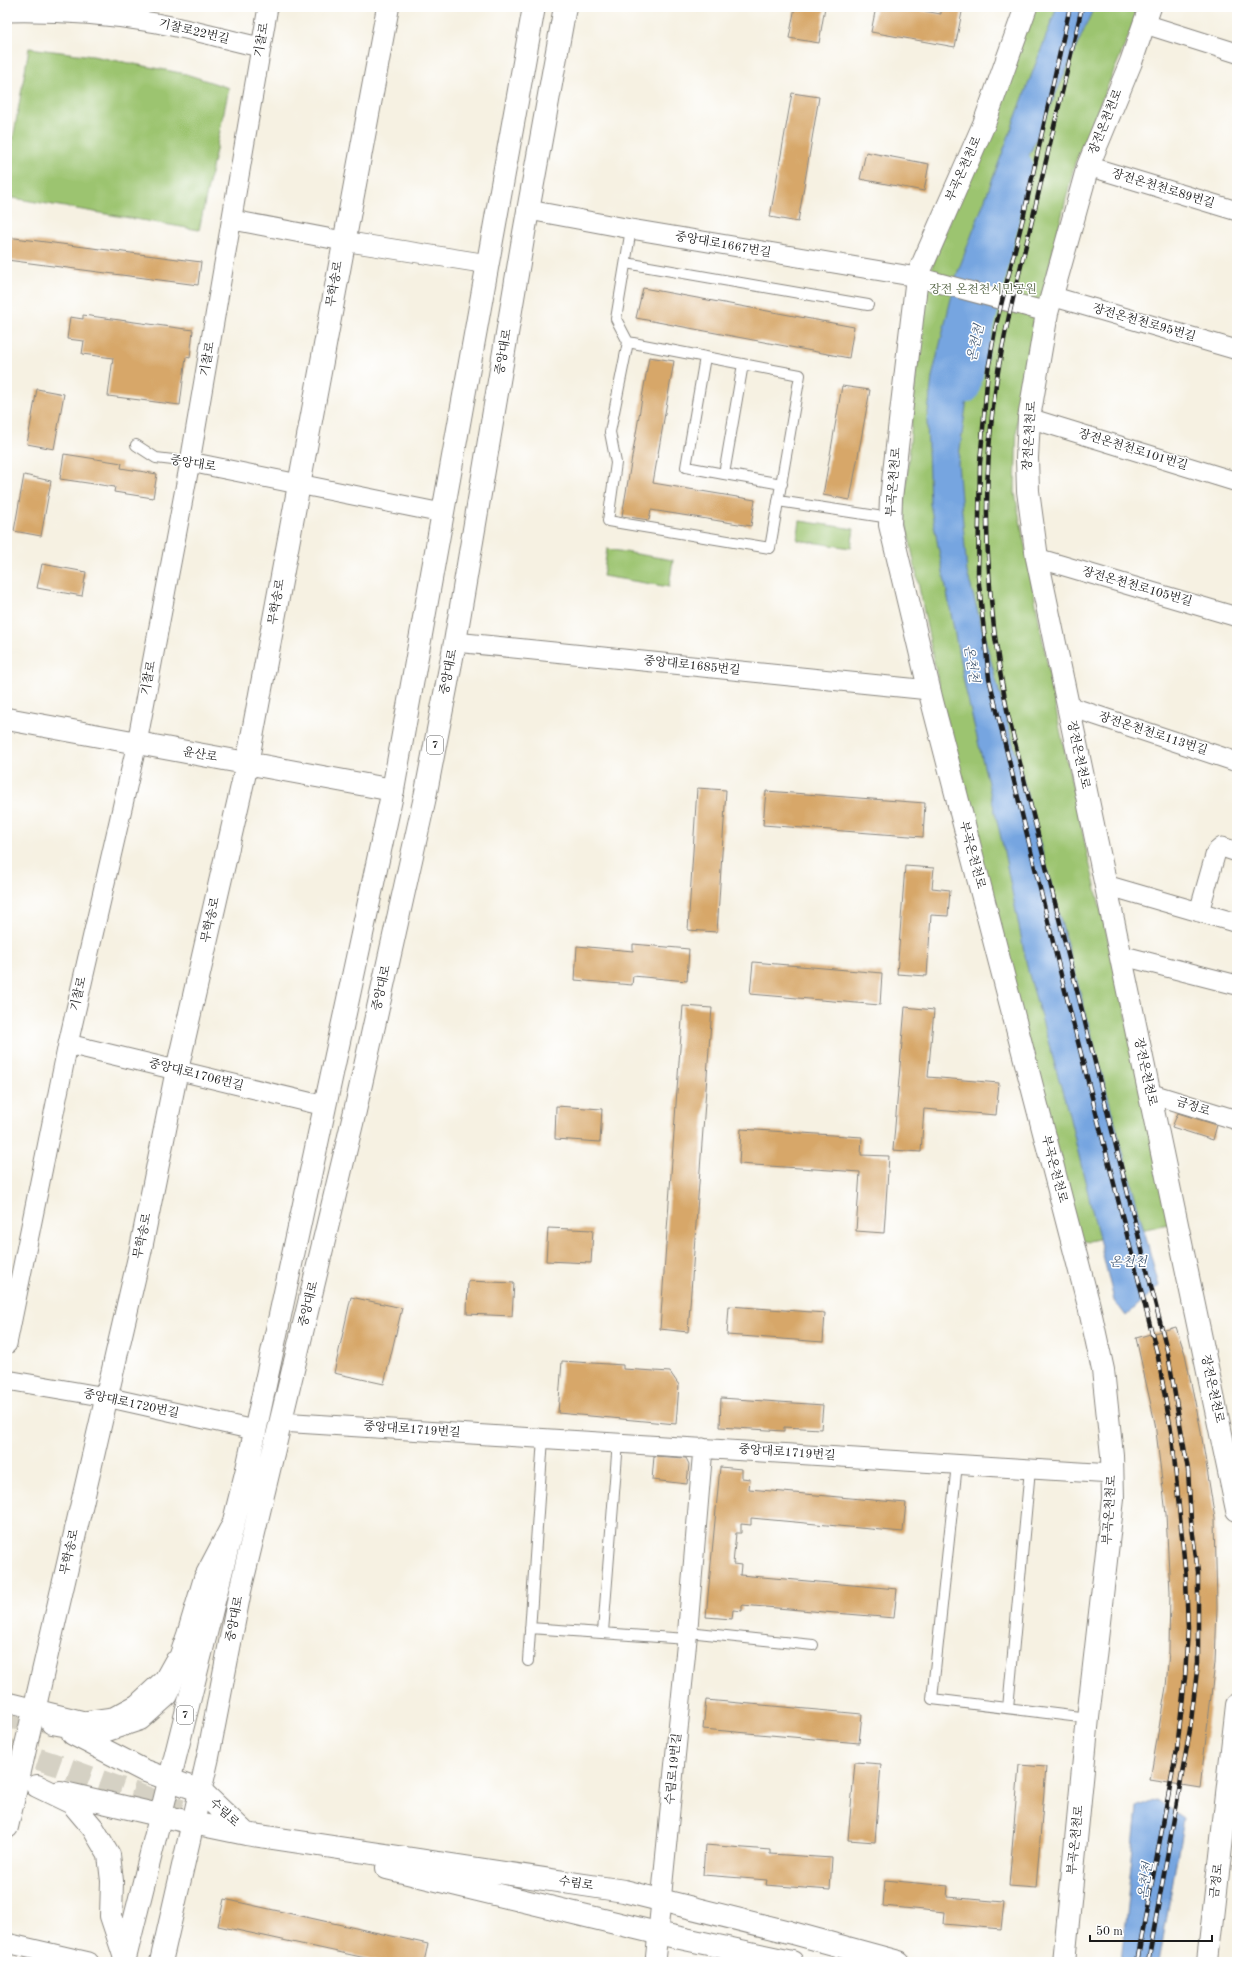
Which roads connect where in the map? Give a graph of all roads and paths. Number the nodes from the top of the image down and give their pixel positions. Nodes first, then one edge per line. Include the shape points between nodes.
1 (268, 7) edge
2 (388, 7) edge
3 (534, 7) edge
4 (565, 7) edge
5 (1026, 7) edge
6 (7, 12) edge
7 (159, 15) edge
8 (1148, 16) edge
9 (260, 47) junction
10 (1237, 52) edge
11 (1088, 166) junction
12 (529, 210) junction
13 (1237, 211) edge
14 (233, 220) junction
15 (631, 229) junction
16 (343, 241) junction
17 (626, 263) junction
18 (488, 264) junction
19 (916, 277) junction
20 (868, 305) dead end
21 (1045, 306) junction
22 (628, 342) junction
23 (1237, 350) edge
24 (705, 357) junction
25 (743, 364) junction
26 (1029, 418) junction
27 (136, 445) dead end
28 (190, 462) junction
29 (724, 474) junction
30 (1237, 482) edge
31 (298, 484) junction
32 (782, 484) junction
33 (778, 501) junction
34 (442, 513) junction
35 (890, 518) junction
36 (1037, 558) junction
37 (1237, 617) edge
38 (455, 642) junction
39 (929, 690) junction
40 (1068, 706) junction
41 (7, 719) edge
42 (137, 743) junction
43 (1237, 762) edge
44 (247, 764) junction
45 (393, 790) junction
46 (1237, 852) edge
47 (1106, 885) junction
48 (1199, 912) junction
49 (1237, 923) edge
50 (1120, 955) junction
51 (1237, 985) edge
52 (68, 1044) junction
53 (177, 1070) junction
54 (1149, 1093) junction
55 (325, 1106) junction
56 (1237, 1120) edge
57 (7, 1344) edge
58 (7, 1380) edge
59 (106, 1397) junction
60 (280, 1422) junction
61 (254, 1430) junction
62 (543, 1438) junction
63 (618, 1442) junction
64 (703, 1448) junction
65 (956, 1464) junction
66 (1030, 1469) junction
67 (1112, 1474) junction
68 (1237, 1510) edge
69 (230, 1530) junction
70 (530, 1628) junction
71 (603, 1632) junction
72 (688, 1635) junction
73 (188, 1636) junction
74 (813, 1645) dead end
75 (528, 1661) dead end
76 (7, 1702) edge
77 (1237, 1705) edge
78 (34, 1708) junction
79 (1008, 1708) junction
80 (1088, 1718) junction
81 (170, 1779) junction
82 (201, 1791) junction
83 (1232, 1808) edge
84 (160, 1816) junction
85 (193, 1823) junction
86 (7, 1827) edge
87 (246, 1834) junction
88 (661, 1900) junction
89 (657, 1933) junction
90 (7, 1943) edge
91 (125, 1960) edge
92 (89, 1962) edge
93 (161, 1962) edge
94 (655, 1962) edge
95 (792, 1962) edge
96 (899, 1962) edge
97 (1064, 1962) edge
98 (1208, 1962) edge

1 - 9 street, 기찰로
2 - 16 main road, 무학송로
3 - 18 main road, 중앙대로 / 7
4 - 12 main road, 중앙대로 / 7
5 - 19 main road, 부곡온천천로 via 984,124
6 - 7 street, 기찰로22번길
7 - 9 street, 기찰로22번길
8 - 10 street
8 - 11 main road, 장전온천천로
9 - 14 street, 기찰로
11 - 13 street, 장전온천천로89번길
11 - 21 main road, 장전온천천로
12 - 15 street, 중앙대로1667번길
12 - 38 main road, 중앙대로 / 7
14 - 16 street
14 - 28 street, 기찰로
15 - 17 lane
15 - 19 street, 중앙대로1667번길
16 - 18 street
16 - 31 main road, 무학송로
17 - 20 lane
17 - 22 lane via 616,319
18 - 34 main road, 중앙대로 / 7
19 - 21 street, 중앙대로1667번길
19 - 35 main road, 부곡온천천로
21 - 23 street, 장전온천천로95번길
21 - 26 main road, 장전온천천로
22 - 24 lane
22 - 33 lane via 610,432 616,463 608,521 770,548
24 - 25 lane
24 - 29 lane via 686,467
25 - 29 lane
25 - 32 lane via 800,375
26 - 30 street, 장전온천천로101번길
26 - 36 main road, 장전온천천로 via 1028,491
27 - 28 lane, 중앙대로 via 156,458
28 - 31 street, 중앙대로
28 - 42 street, 기찰로
29 - 32 lane
31 - 34 street, 중앙대로
31 - 44 main road, 무학송로
32 - 33 lane
33 - 35 lane
34 - 45 main road, 중앙대로 / 7
35 - 39 main road, 부곡온천천로
36 - 37 street, 장전온천천로105번길
36 - 40 main road, 장전온천천로
38 - 39 street, 중앙대로1685번길
38 - 60 main road, 중앙대로 / 7 via 425,797 359,1095
39 - 67 main road, 부곡온천천로 via 1089,1306 1103,1370
40 - 43 street, 장전온천천로113번길
40 - 47 main road, 장전온천천로
41 - 42 main road, 윤산로
42 - 44 main road, 윤산로
42 - 52 street, 기찰로
44 - 45 main road, 윤산로
44 - 53 main road, 무학송로
45 - 55 main road, 중앙대로 / 7
46 - 48 street via 1222,848 1216,852
47 - 48 street
47 - 50 main road, 장전온천천로
48 - 49 street
50 - 51 street
50 - 54 main road, 장전온천천로
52 - 53 street, 중앙대로1706번길
52 - 57 street, 기찰로
53 - 55 street, 중앙대로1706번길
53 - 59 main road, 무학송로 via 140,1253
54 - 56 street, 금정로
54 - 68 main road, 장전온천천로
55 - 61 main road, 중앙대로 / 7
58 - 59 street, 중앙대로1720번길
59 - 61 street, 중앙대로1720번길
59 - 78 main road, 무학송로
60 - 62 street, 중앙대로1719번길
60 - 82 main road, 중앙대로 / 7 via 240,1591
61 - 69 main road, 중앙대로 / 7
62 - 63 street, 중앙대로1719번길
62 - 70 lane
63 - 64 street, 중앙대로1719번길
63 - 71 lane
64 - 65 street, 중앙대로1719번길
64 - 72 street, 수림로19번길
65 - 66 street, 중앙대로1719번길
65 - 79 lane via 932,1699
66 - 67 street, 중앙대로1719번길
66 - 79 lane
67 - 80 main road, 부곡온천천로 via 1113,1499
69 - 73 main road via 205,1578
69 - 81 main road, 중앙대로 / 7
70 - 71 lane
70 - 75 lane
71 - 72 lane
72 - 74 lane
72 - 88 street, 수림로19번길
73 - 78 street via 164,1678 137,1704 113,1717 84,1721
73 - 81 main road via 166,1695 140,1719 101,1732 52,1722 143,1770
76 - 78 street
77 - 83 main road, 금정로
78 - 86 main road, 무학송로
79 - 80 lane
80 - 97 main road, 부곡온천천로
81 - 82 main road
81 - 84 main road, 중앙대로 / 7
82 - 85 main road, 중앙대로 / 7
82 - 87 main road, 수림로
83 - 98 main road, 금정로
84 - 85 main road, 수림로
84 - 91 main road, 중앙대로 / 7
84 - 91 main road, 수림로 via 37,1786 72,1803 93,1828 109,1855 112,1881 111,1916
85 - 87 main road, 수림로
85 - 93 main road, 중앙대로 / 7
87 - 88 main road, 수림로 via 624,1891
87 - 89 main road, 수림로
88 - 89 street, 수림로19번길
88 - 96 main road, 수림로
89 - 94 street, 수림로19번길
89 - 95 main road, 수림로
90 - 92 street

